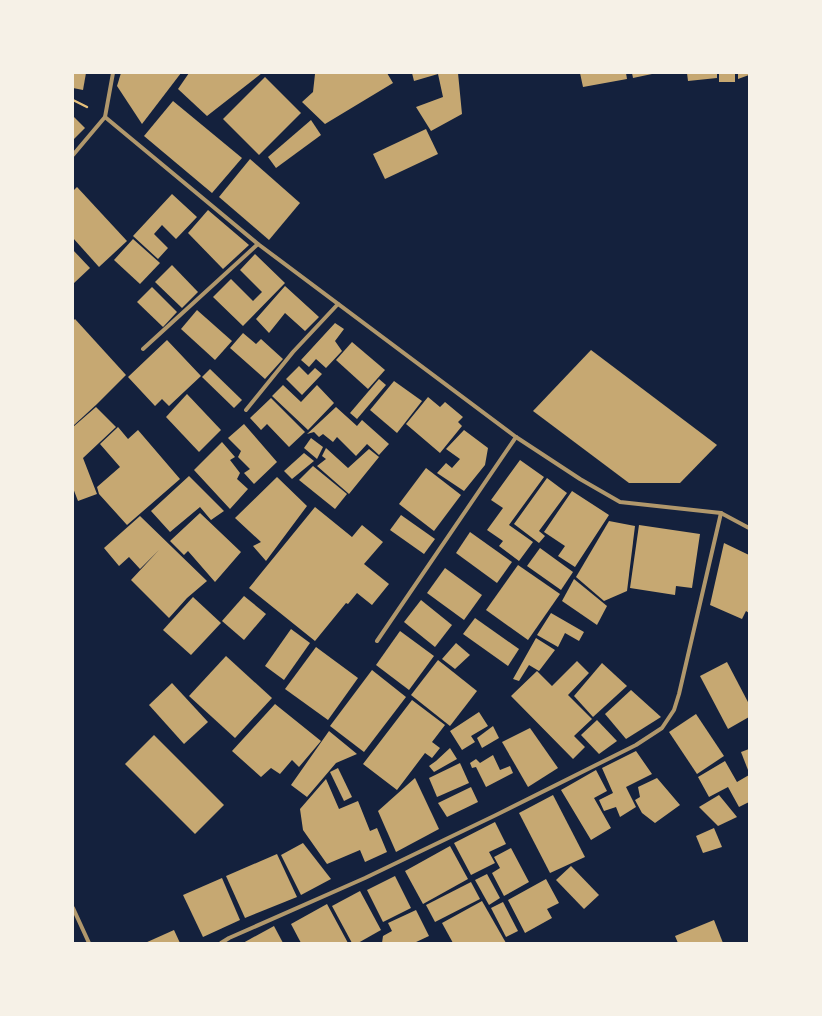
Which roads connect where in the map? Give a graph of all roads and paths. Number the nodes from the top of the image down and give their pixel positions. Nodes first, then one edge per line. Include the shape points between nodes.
1 (113, 73) edge
2 (105, 117) junction
3 (73, 155) edge
4 (258, 244) junction
5 (338, 304) junction
6 (143, 349) dead end
7 (246, 410) dead end
8 (516, 437) junction
9 (721, 513) junction
10 (749, 528) edge
11 (377, 641) dead end
12 (73, 908) edge
13 (89, 943) edge
14 (221, 943) edge

1 - 2 street
2 - 3 street
2 - 4 street
4 - 5 street
4 - 6 street
5 - 7 street via 293,352
5 - 8 street
8 - 9 street via 620,502
8 - 11 street
9 - 10 street
9 - 14 street via 679,694 674,710 662,728 636,745 489,818
12 - 13 street

